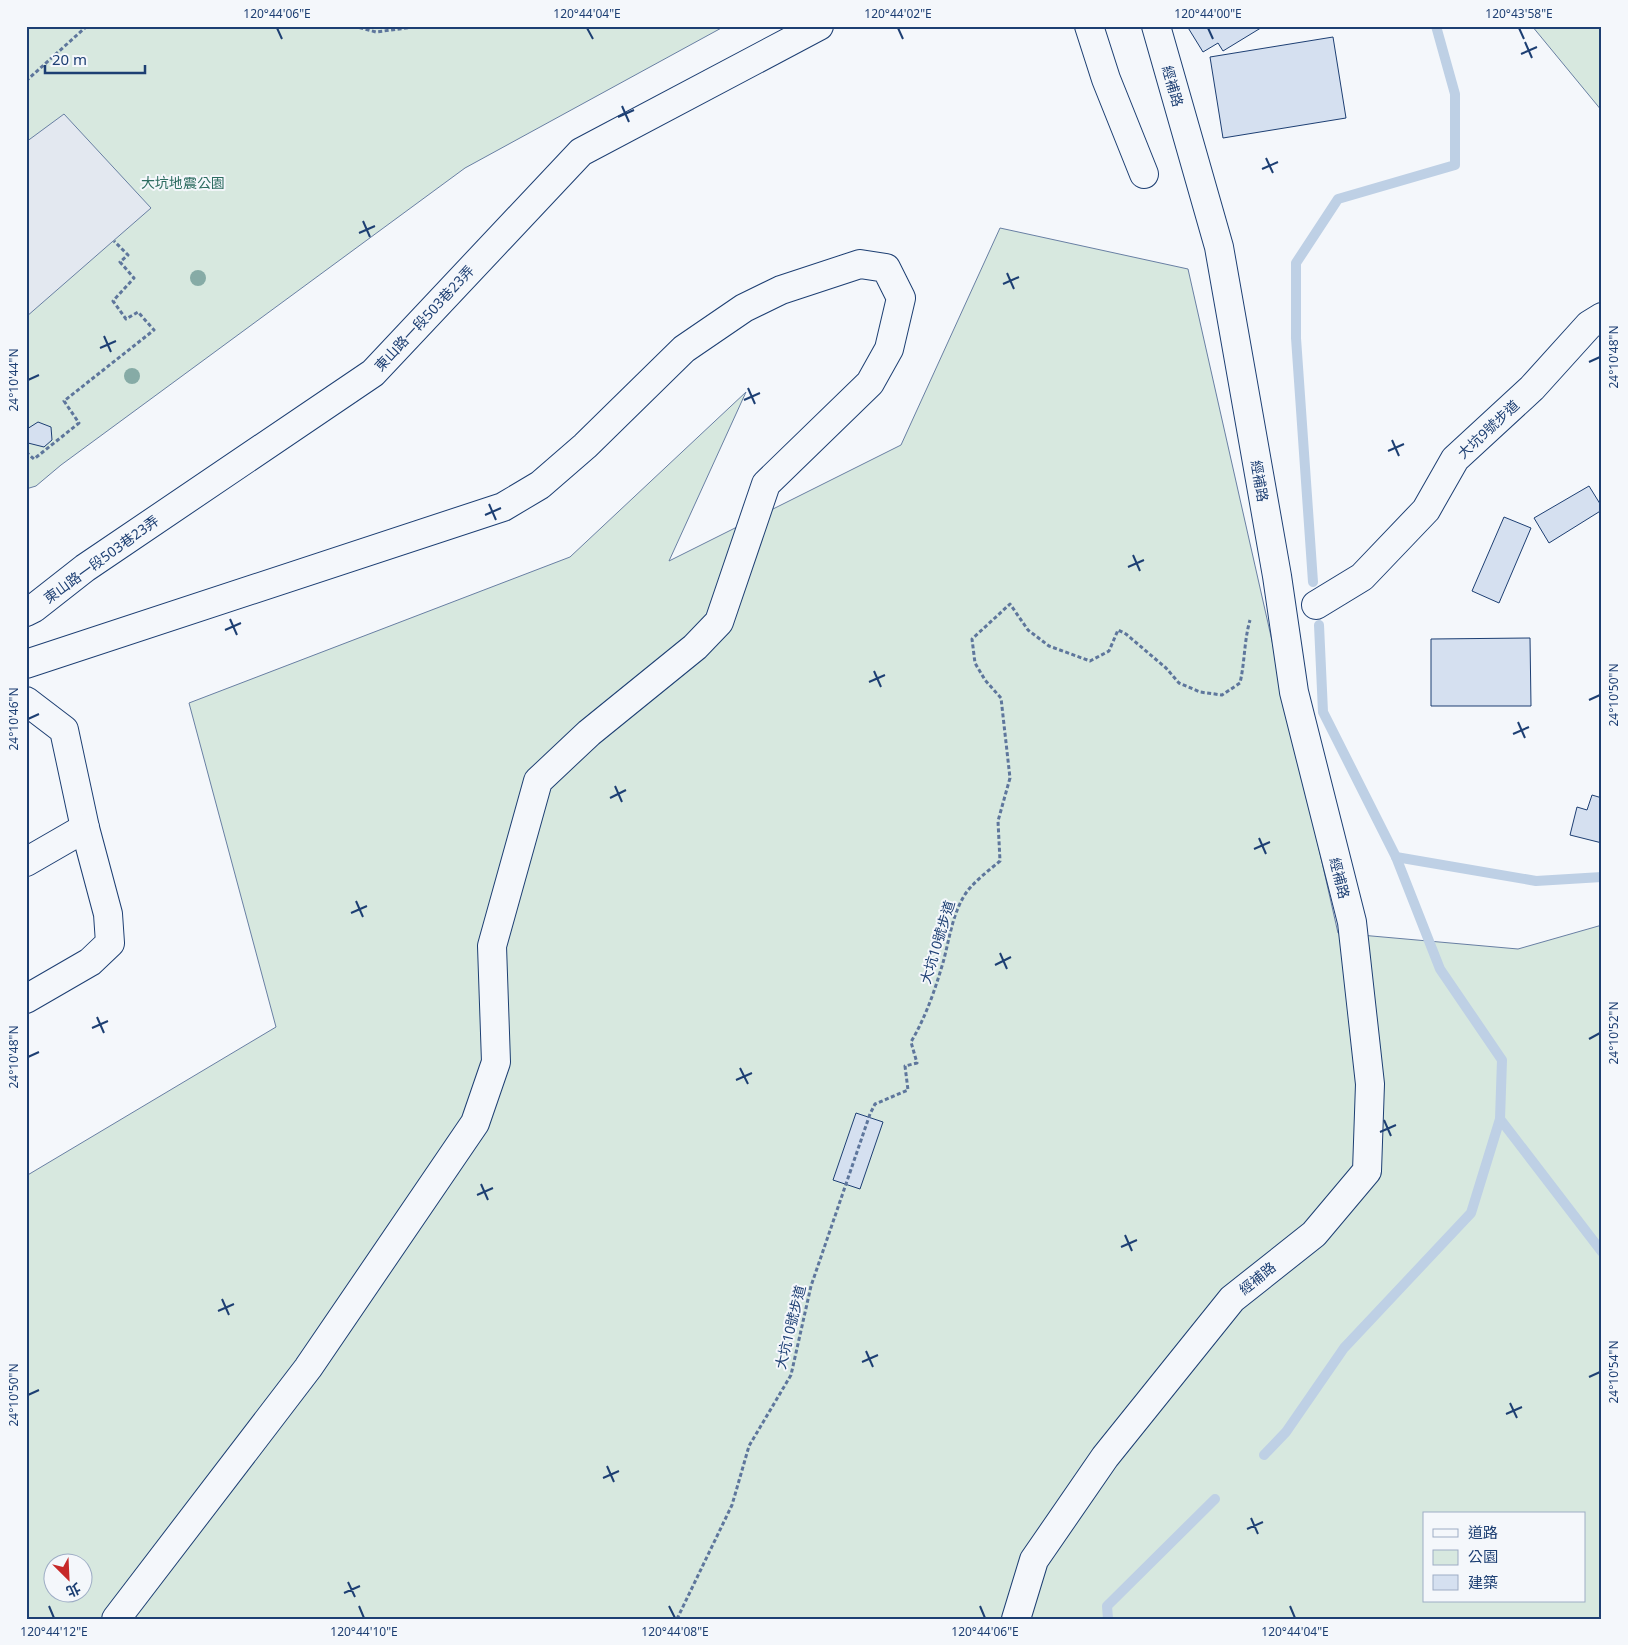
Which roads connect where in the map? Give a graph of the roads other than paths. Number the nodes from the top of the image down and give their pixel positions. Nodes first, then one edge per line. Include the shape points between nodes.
1 (818, 26) edge
2 (1089, 26) edge
3 (1156, 26) edge
4 (1144, 174) dead end
5 (1602, 317) edge
6 (1316, 605) dead end
7 (26, 612) edge
8 (26, 664) edge
9 (27, 703) edge
10 (85, 828) junction
11 (26, 862) edge
12 (26, 998) edge
13 (116, 1619) edge
14 (1016, 1619) edge

1 - 7 street, 東山路一段503巷23弄 via 581,152 373,373
2 - 4 street via 1106,79
3 - 14 street, 經補路 via 1219,247 1294,692 1352,922 1370,1084 1367,1171 1314,1234 1232,1299 1105,1457 1034,1560
5 - 6 street, 大坑9號步道 via 1589,325 1532,388 1455,459 1426,510 1362,576
8 - 13 street via 503,507 540,485 585,446 684,349 744,308 781,290 860,264 886,268 901,298 889,349 870,383 766,484 720,622 695,647 589,733 538,781 492,946 496,1062 475,1123 308,1368
9 - 10 street via 64,730
10 - 11 street
10 - 12 street via 108,914 110,943 90,962

